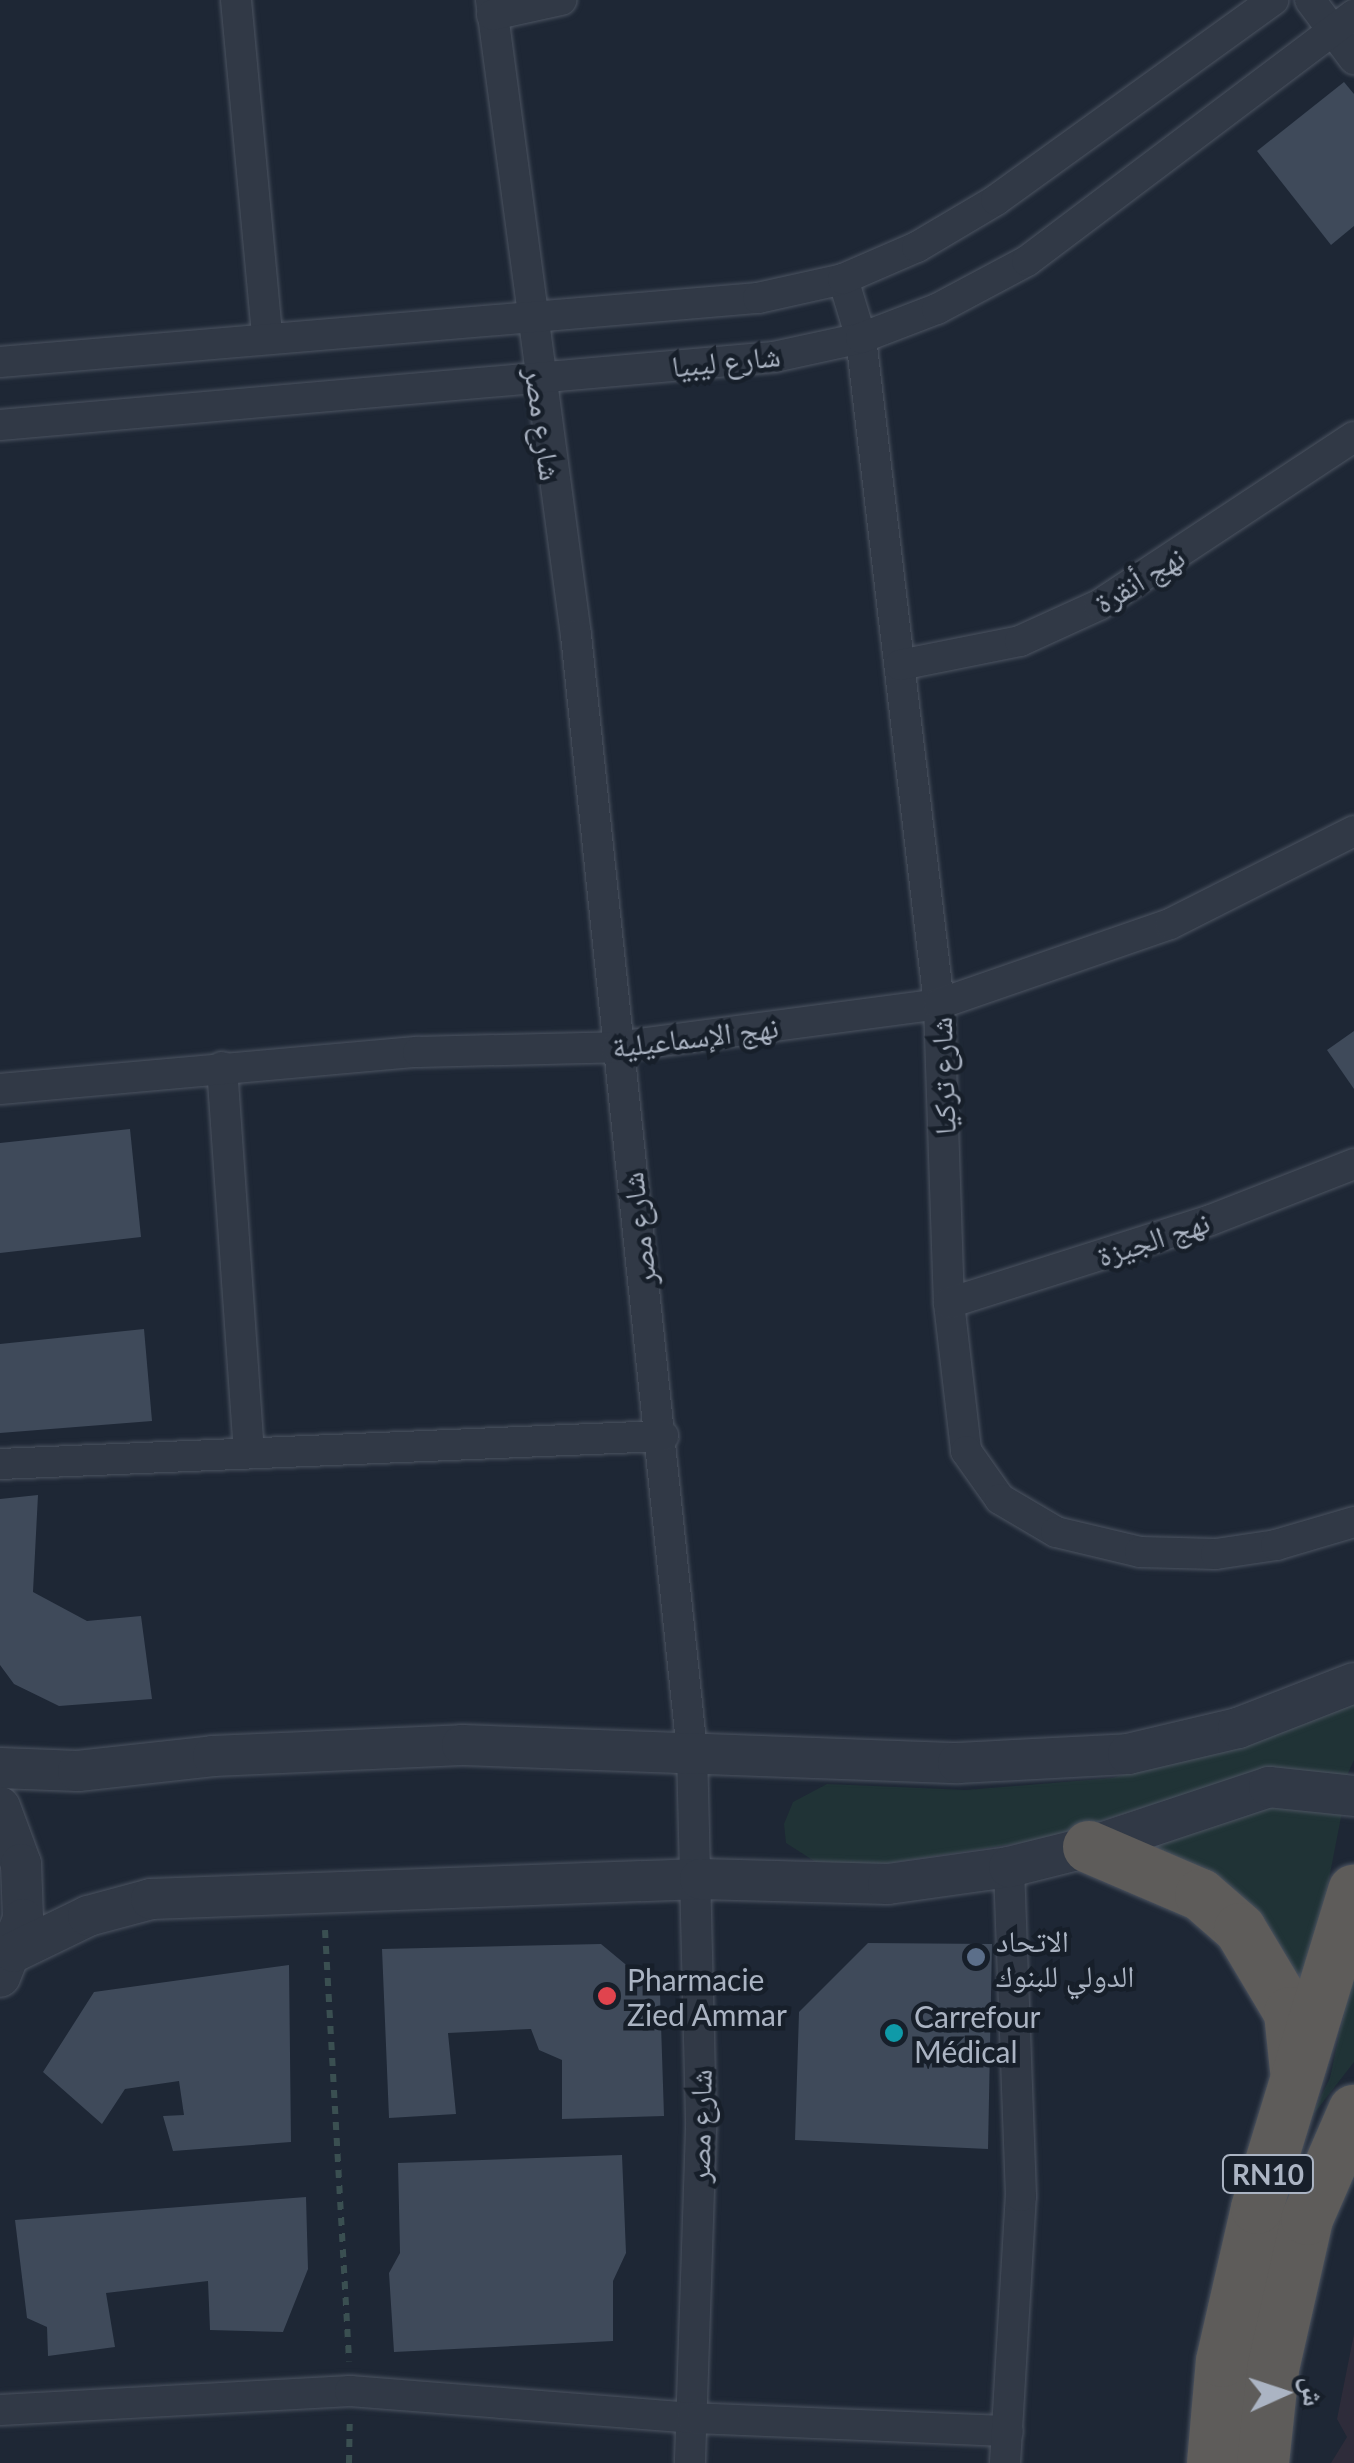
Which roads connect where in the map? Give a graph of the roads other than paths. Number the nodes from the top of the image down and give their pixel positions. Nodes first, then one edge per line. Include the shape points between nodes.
1 (236, 0) edge
2 (562, 0) edge
3 (1273, 0) edge
4 (1310, 0) edge
5 (492, 8) edge
6 (1344, 22) edge
7 (1354, 59) edge
8 (843, 279) junction
9 (531, 316) junction
10 (267, 335) junction
11 (861, 338) junction
12 (0, 362) edge
13 (537, 379) junction
14 (0, 425) edge
15 (1354, 438) edge
16 (900, 665) junction
17 (1354, 831) edge
18 (939, 1004) junction
19 (617, 1047) junction
20 (222, 1067) junction
21 (0, 1089) edge
22 (1354, 1164) edge
23 (949, 1303) junction
24 (663, 1436) junction
25 (250, 1451) junction
26 (0, 1464) edge
27 (1354, 1522) edge
28 (1354, 1683) edge
29 (692, 1751) junction
30 (0, 1768) edge
31 (1354, 1796) edge
32 (0, 1807) edge
33 (1089, 1847) junction
34 (1009, 1867) junction
35 (700, 1879) junction
36 (1354, 1892) edge
37 (7, 1964) edge
38 (1298, 2086) junction
39 (1354, 2111) edge
40 (0, 2410) edge
41 (692, 2418) junction
42 (1008, 2431) junction
43 (690, 2463) edge
44 (1006, 2463) edge
45 (1213, 2463) edge
46 (1263, 2463) edge

1 - 10 street
2 - 5 street
3 - 8 street, شارع ليبيا via 996,200 917,247
4 - 6 street
5 - 9 street, شارع مصر
6 - 7 street
6 - 11 street, شارع ليبيا via 1027,261 937,309
8 - 9 street, شارع ليبيا via 758,298
8 - 11 street, شارع تركيا
9 - 10 street, شارع ليبيا
9 - 13 street, شارع مصر
10 - 12 street, شارع ليبيا
11 - 13 street, شارع ليبيا via 774,357
11 - 16 street, شارع تركيا
13 - 14 street, شارع ليبيا
13 - 19 street, شارع مصر via 576,635
15 - 16 street, نهج أنقرة via 1099,605 1020,640
16 - 18 street, شارع تركيا
17 - 18 street, نهج الإسماعيلية via 1170,924
18 - 19 street, نهج الإسماعيلية
18 - 23 street, شارع تركيا
19 - 20 street, نهج الإسماعيلية via 418,1052
19 - 24 street, شارع مصر
20 - 21 street, نهج الإسماعيلية
20 - 25 street
22 - 23 street, نهج الجيزة via 1208,1221
23 - 27 street, شارع تركيا via 966,1450 1000,1499 1056,1532 1140,1552 1216,1554 1276,1546
24 - 25 street
24 - 29 street, شارع مصر
25 - 26 street
28 - 29 street via 1238,1728 1128,1754 958,1763
29 - 30 street via 462,1745 212,1756 78,1770
29 - 35 street, شارع مصر
31 - 33 street via 1269,1787
32 - 37 street via 21,1864 23,1920
33 - 34 street
33 - 38 highway via 1201,1894 1240,1930 1290,2014
34 - 35 street via 888,1884
34 - 42 street via 1021,2196
35 - 37 street via 323,1888 151,1900 88,1916
35 - 41 street, شارع مصر
36 - 38 highway, RN10
38 - 45 highway, RN10 via 1257,2208 1226,2342
39 - 46 highway, RN10 via 1307,2220 1273,2369
40 - 41 street via 350,2392
41 - 42 street
41 - 43 street, شارع مصر
42 - 44 street

